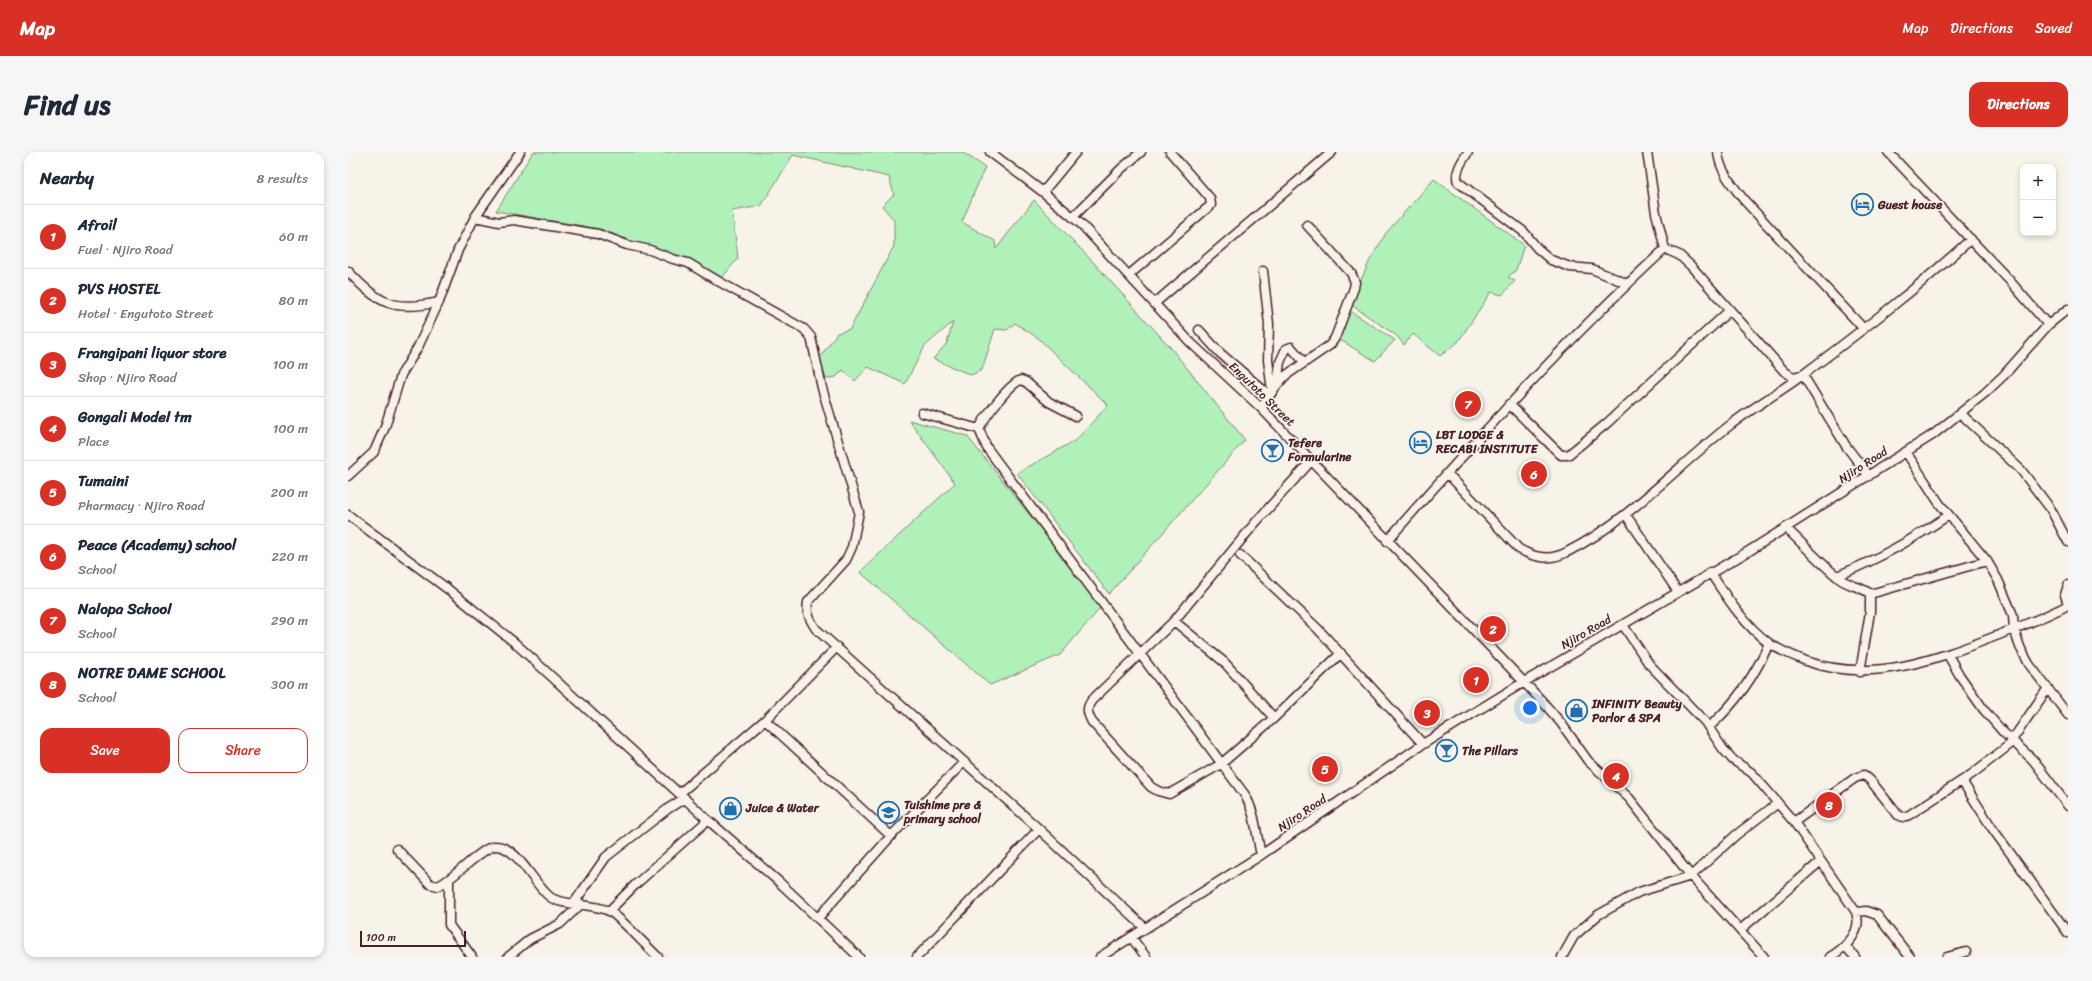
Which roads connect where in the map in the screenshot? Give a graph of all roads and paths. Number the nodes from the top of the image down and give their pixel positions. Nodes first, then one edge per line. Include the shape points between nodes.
1 (520, 152) edge
2 (990, 152) edge
3 (1076, 152) edge
4 (1141, 152) edge
5 (1170, 152) edge
6 (1332, 152) edge
7 (1468, 152) edge
8 (1647, 152) edge
9 (1718, 152) edge
10 (1888, 152) edge
11 (1043, 192) junction
12 (1073, 217) junction
13 (475, 218) junction
14 (1307, 225) dead end
15 (1971, 239) junction
16 (1665, 249) junction
17 (348, 270) edge
18 (1263, 271) dead end
19 (1129, 276) junction
20 (1628, 284) junction
21 (439, 302) junction
22 (1155, 303) junction
23 (2068, 309) edge
24 (1730, 310) junction
25 (2048, 326) junction
26 (1863, 328) junction
27 (1198, 330) dead end
28 (1304, 362) junction
29 (1803, 375) junction
30 (1273, 390) junction
31 (1509, 404) junction
32 (1260, 408) junction
33 (922, 414) dead end
34 (1960, 414) junction
35 (1076, 416) dead end
36 (979, 429) junction
37 (1906, 452) junction
38 (1312, 460) junction
39 (1447, 473) junction
40 (348, 476) edge
41 (1869, 476) junction
42 (348, 515) edge
43 (1626, 515) junction
44 (1949, 515) junction
45 (1786, 528) junction
46 (1388, 541) junction
47 (2068, 542) edge
48 (1240, 555) dead end
49 (1988, 561) junction
50 (1710, 572) junction
51 (1837, 576) junction
52 (2068, 585) edge
53 (1678, 592) junction
54 (1870, 594) junction
55 (2068, 605) edge
56 (1174, 621) junction
57 (1623, 625) junction
58 (2014, 629) junction
59 (1769, 644) junction
60 (837, 647) junction
61 (1140, 653) junction
62 (1341, 653) junction
63 (1948, 655) junction
64 (1860, 672) junction
65 (1524, 682) junction
66 (2048, 688) junction
67 (2068, 715) edge
68 (1274, 718) junction
69 (765, 720) junction
70 (1709, 727) junction
71 (2012, 740) junction
72 (1423, 744) junction
73 (963, 763) junction
74 (1221, 764) junction
75 (1962, 781) junction
76 (682, 796) junction
77 (1778, 803) junction
78 (2068, 806) edge
79 (708, 820) junction
80 (1794, 822) junction
81 (1039, 829) junction
82 (891, 836) junction
83 (397, 848) dead end
84 (1261, 855) junction
85 (1821, 861) junction
86 (1691, 876) junction
87 (449, 880) junction
88 (578, 904) junction
89 (609, 911) junction
90 (1856, 912) junction
91 (818, 918) junction
92 (1145, 928) junction
93 (1740, 930) junction
94 (2068, 933) edge
95 (1130, 937) junction
96 (1845, 946) junction
97 (1966, 952) dead end
98 (472, 957) edge
99 (508, 957) edge
100 (658, 957) edge
101 (859, 957) edge
102 (917, 957) edge
103 (1100, 957) edge
104 (1146, 957) edge
105 (1562, 957) edge
106 (1764, 957) edge
107 (1830, 957) edge
108 (1855, 957) edge
109 (1910, 957) edge
110 (1947, 957) edge

1 - 13 street
2 - 11 street, Engutoto Street
3 - 11 street
4 - 12 street
5 - 19 street via 1210,198 1211,205
6 - 22 street
7 - 20 street via 1459,168 1456,178 1458,182 1524,232 1545,256 1559,264 1592,270
8 - 16 street via 1656,213
9 - 26 street via 1719,161 1744,200
10 - 15 street
11 - 12 street, Engutoto Street
12 - 19 street, Engutoto Street
13 - 21 street via 458,250
13 - 60 street via 499,222 514,220 598,234 688,263 804,329 811,336 822,388 859,512 852,547 846,560 808,602 810,621
14 - 28 street via 1351,273 1355,282 1335,338 1325,350
15 - 25 street
15 - 26 street via 1930,276
16 - 20 street
16 - 24 street via 1678,255 1691,266
17 - 21 street via 368,292 390,304 408,307
18 - 30 street via 1269,324 1268,360
19 - 22 street, Engutoto Street
20 - 31 street
21 - 40 street via 418,347 401,375 385,427 374,452
22 - 32 street, Engutoto Street via 1190,342
23 - 25 street, Njiro Road
24 - 29 street via 1784,371 1793,377
24 - 31 street via 1606,424 1568,455 1561,454
25 - 34 street, Njiro Road via 2004,375
26 - 29 street
27 - 30 street via 1220,353
28 - 30 street
28 - 30 street via 1291,347 1286,349
29 - 41 street via 1846,446
29 - 43 street via 1729,425
30 - 32 street
31 - 39 street
32 - 38 street, Engutoto Street
33 - 36 street
34 - 37 street, Njiro Road
34 - 47 street via 2021,470 2050,508
35 - 36 street via 1049,402 1021,380 1014,384
36 - 61 street via 987,448
37 - 41 street, Njiro Road
37 - 44 street
38 - 46 street, Engutoto Street
38 - 56 street
39 - 43 street via 1519,549 1533,557 1548,558 1566,552
39 - 46 street
41 - 45 street, Njiro Road
42 - 76 street via 484,617 549,673
43 - 53 street
44 - 49 street
44 - 51 street via 1897,549
45 - 50 street, Njiro Road
45 - 51 street
46 - 65 street, Engutoto Street
48 - 62 street
49 - 54 street
49 - 58 street via 2015,621
50 - 53 street, Njiro Road
50 - 59 street via 1741,616
51 - 54 street
52 - 55 street via 2065,595
53 - 57 street, Njiro Road
54 - 64 street via 1870,612
55 - 58 street
56 - 61 street
56 - 68 street via 1224,662
57 - 65 street, Njiro Road
57 - 70 street via 1649,664
58 - 63 street
58 - 66 street via 2020,647
59 - 64 street via 1820,666
59 - 70 street via 1755,673 1742,692
60 - 69 street
60 - 73 street
61 - 74 street
61 - 74 street via 1087,707 1092,722 1151,786 1164,794 1174,793
62 - 68 street
62 - 72 street
63 - 64 street via 1904,666
63 - 71 street via 1984,710
65 - 72 street, Njiro Road
65 - 86 street, Engutoto Street via 1562,723 1588,761 1629,798
66 - 67 street
66 - 71 street
68 - 74 street
69 - 76 street
69 - 82 street
70 - 77 street via 1723,749 1733,760 1752,773
71 - 75 street via 2001,752
71 - 78 street via 2033,760
72 - 84 street, Njiro Road
73 - 81 street
73 - 82 street
74 - 84 street via 1253,808
75 - 80 street via 1903,817 1898,815 1870,780 1864,775 1859,776
75 - 94 street via 1992,828
76 - 79 street
76 - 88 street via 606,857
77 - 80 street
77 - 86 street via 1736,835
79 - 89 street
79 - 91 street
80 - 85 street
81 - 92 street
81 - 102 street
82 - 91 street
83 - 87 street via 430,884 438,886
84 - 92 street, Njiro Road
85 - 90 street
85 - 93 street
86 - 93 street, Engutoto Street
86 - 105 street via 1639,892 1598,915 1574,936
87 - 88 street via 485,851 494,846 502,847 517,858 550,897
87 - 98 street via 449,925
88 - 89 street
88 - 99 street via 560,924 530,939
89 - 100 street
90 - 96 street via 1858,926
90 - 109 street via 1866,911 1877,915
91 - 101 street
92 - 95 street, Njiro Road
93 - 106 street, Engutoto Street
95 - 103 street, Njiro Road
95 - 104 street
96 - 107 street
96 - 108 street
97 - 110 street

